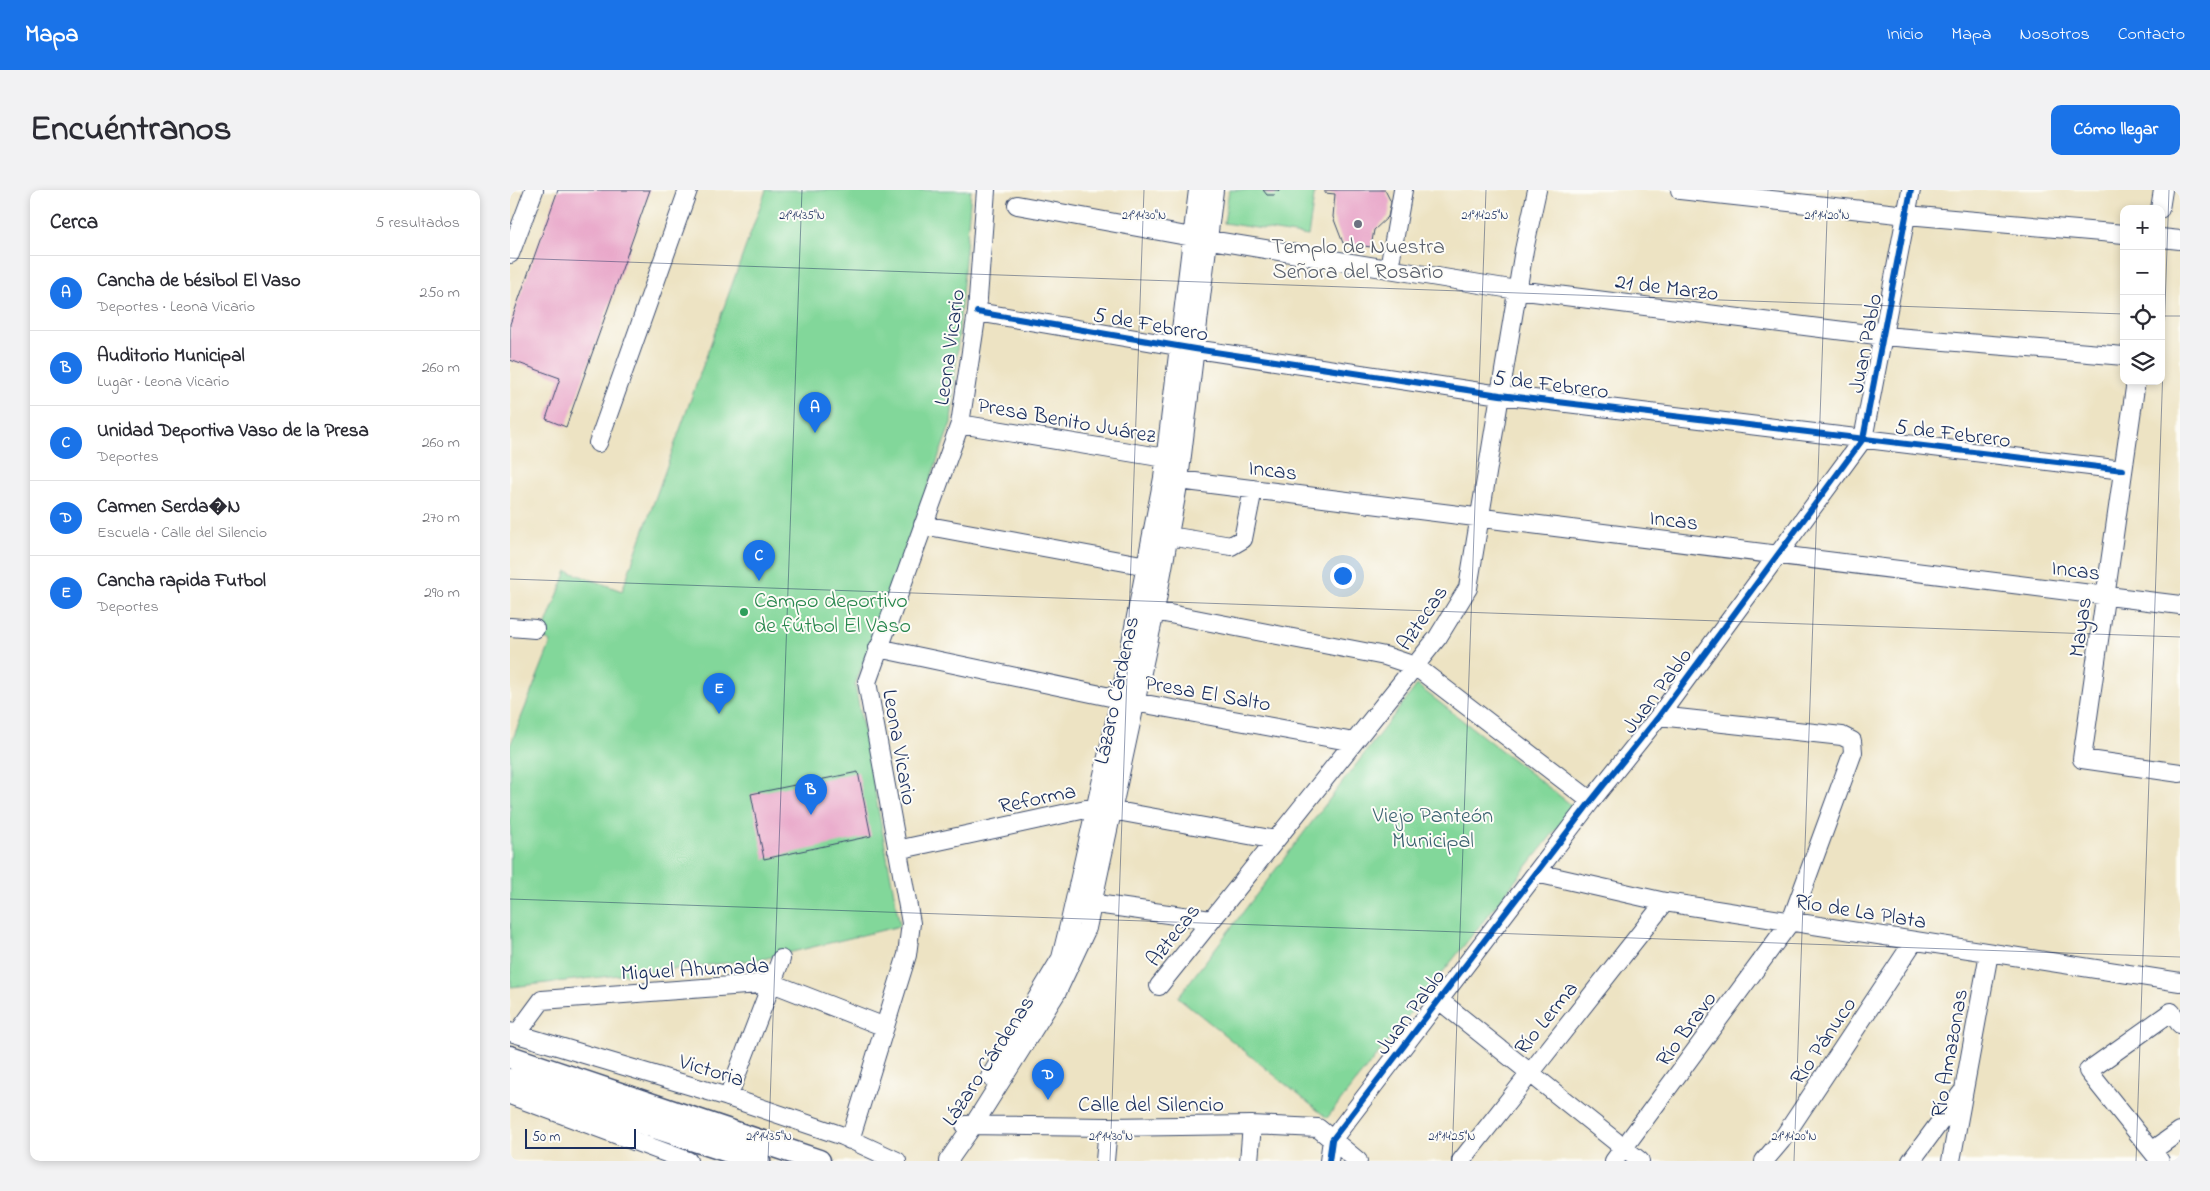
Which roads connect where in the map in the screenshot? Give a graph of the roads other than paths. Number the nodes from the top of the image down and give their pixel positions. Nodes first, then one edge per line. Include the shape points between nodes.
1 (534, 190) edge
2 (688, 190) edge
3 (986, 190) edge
4 (1198, 190) edge
5 (1214, 190) edge
6 (1403, 190) edge
7 (1537, 190) edge
8 (1680, 190) edge
9 (2162, 190) edge
10 (1907, 200) edge
11 (2160, 205) edge
12 (1018, 206) dead end
13 (2120, 233) edge
14 (1200, 238) junction
15 (2165, 238) edge
16 (2180, 240) edge
17 (510, 254) edge
18 (1389, 269) junction
19 (1517, 290) junction
20 (977, 312) junction
21 (1884, 336) junction
22 (1187, 347) junction
23 (2120, 356) edge
24 (2135, 385) edge
25 (1500, 395) junction
26 (960, 424) junction
27 (1862, 439) junction
28 (598, 444) dead end
29 (1174, 460) junction
30 (2123, 470) junction
31 (1171, 479) junction
32 (1253, 489) junction
33 (1480, 518) junction
34 (923, 525) junction
35 (1169, 536) junction
36 (1779, 555) junction
37 (1147, 566) junction
38 (2106, 596) junction
39 (2180, 605) edge
40 (1147, 609) junction
41 (510, 627) edge
42 (535, 629) dead end
43 (878, 648) junction
44 (1415, 666) junction
45 (1127, 700) junction
46 (1659, 716) junction
47 (1354, 742) junction
48 (2180, 773) edge
49 (1591, 801) junction
50 (1103, 810) junction
51 (1276, 840) junction
52 (897, 850) junction
53 (1536, 873) junction
54 (1075, 901) junction
55 (1665, 902) junction
56 (1093, 904) junction
57 (1211, 920) junction
58 (1791, 921) junction
59 (1914, 941) junction
60 (1989, 953) junction
61 (781, 960) dead end
62 (2180, 982) edge
63 (772, 983) junction
64 (1159, 986) dead end
65 (1439, 1000) junction
66 (2180, 1024) edge
67 (885, 1028) junction
68 (513, 1033) edge
69 (510, 1057) edge
70 (1531, 1072) junction
71 (510, 1080) edge
72 (1966, 1087) junction
73 (510, 1095) edge
74 (728, 1098) junction
75 (967, 1125) junction
76 (1252, 1125) junction
77 (1108, 1127) junction
78 (2180, 1131) edge
79 (850, 1140) junction
80 (1332, 1140) junction
81 (1620, 1155) edge
82 (2156, 1156) edge
83 (680, 1160) edge
84 (759, 1161) edge
85 (819, 1161) edge
86 (897, 1161) edge
87 (936, 1161) edge
88 (948, 1161) edge
89 (1105, 1161) edge
90 (1249, 1161) edge
91 (1330, 1161) edge
92 (1358, 1161) edge
93 (1461, 1161) edge
94 (1640, 1161) edge
95 (1764, 1161) edge
96 (1911, 1161) edge
97 (1951, 1161) edge

1 - 17 street
2 - 28 street
3 - 20 street, Leona Vicario
4 - 14 street, Lázaro Cárdenas
5 - 14 street, Lázaro Cárdenas
6 - 18 street
7 - 19 street, Aztecas
8 - 10 street
9 - 11 street
10 - 13 street
10 - 21 street, Juan Pablo
12 - 14 street, 21 de Marzo
14 - 18 street, 21 de Marzo
14 - 22 street, Lázaro Cárdenas
15 - 16 street
18 - 19 street, 21 de Marzo
19 - 21 street, 21 de Marzo
19 - 25 street, Aztecas
20 - 22 street, 5 de Febrero
20 - 26 street, Leona Vicario
21 - 23 street, 21 de Marzo
21 - 27 street, Juan Pablo
22 - 25 street, 5 de Febrero
22 - 29 street, Lázaro Cárdenas
24 - 30 street, Mayas
25 - 27 street, 5 de Febrero
25 - 33 street, Aztecas
26 - 29 street, Presa Benito Juárez
26 - 34 street, Leona Vicario
27 - 30 street, 5 de Febrero
27 - 36 street, Juan Pablo
29 - 31 street, Lázaro Cárdenas
30 - 38 street, Mayas
31 - 32 street, Incas
31 - 35 street, Lázaro Cárdenas
31 - 37 street, Lázaro Cárdenas
32 - 33 street, Incas
32 - 35 street via 1243,539 1231,546
33 - 36 street, Incas
33 - 44 street, Aztecas via 1468,588 1438,637
34 - 37 street
34 - 43 street, Leona Vicario
35 - 40 street, Lázaro Cárdenas
36 - 38 street, Incas
36 - 46 street, Juan Pablo
37 - 40 street, Lázaro Cárdenas
38 - 39 street, Incas
38 - 48 street, Mayas via 2082,760
40 - 44 street via 1385,656
40 - 45 street, Lázaro Cárdenas
41 - 42 street
43 - 45 street, Presa El Salto
43 - 52 street, Leona Vicario via 866,682
44 - 47 street, Aztecas
44 - 49 street
45 - 47 street, Presa El Salto
45 - 50 street, Lázaro Cárdenas
46 - 49 street, Juan Pablo
46 - 58 street, Río Bravo via 1842,736 1852,742 1853,752
47 - 51 street, Aztecas
49 - 53 street, Juan Pablo
50 - 51 street, Reforma
50 - 52 street, Reforma
50 - 54 street, Lázaro Cárdenas
50 - 56 street, Lázaro Cárdenas
51 - 57 street, Aztecas
52 - 67 street, Leona Vicario via 911,923 907,955
53 - 55 street, Río de La Plata
53 - 65 street, Juan Pablo
54 - 56 street
54 - 75 street, Lázaro Cárdenas via 1061,958
55 - 58 street, Río de La Plata
55 - 70 street, Río Lerma
56 - 57 street
56 - 75 street, Lázaro Cárdenas via 1087,928 1058,992
57 - 64 street, Aztecas
58 - 59 street, Río de La Plata
58 - 81 street, Río Bravo
59 - 60 street, Río de La Plata
59 - 95 street, Río Pánuco
60 - 62 street, Río de La Plata
60 - 72 street, Río Amazonas
61 - 63 street
63 - 67 street, Miguel Ahumada
63 - 68 street, Miguel Ahumada via 542,1000
63 - 74 street
65 - 70 street
65 - 80 street, Juan Pablo
66 - 82 street via 2170,1012 2088,1071
67 - 79 street, Leona Vicario
68 - 74 street, Victoria
69 - 85 main road
70 - 81 street
70 - 93 street, Río Lerma
71 - 84 main road
72 - 96 street
72 - 97 street, Río Amazonas
73 - 83 street
74 - 79 street, Victoria
75 - 77 street, Calle del Silencio
75 - 87 street, Lázaro Cárdenas
75 - 88 street, Lázaro Cárdenas
76 - 77 street, Calle del Silencio
76 - 80 street, Calle del Silencio via 1318,1128
76 - 90 street
77 - 89 street
78 - 82 street
79 - 86 street, Victoria
80 - 91 street
80 - 92 street, Calle del Silencio
81 - 94 street

